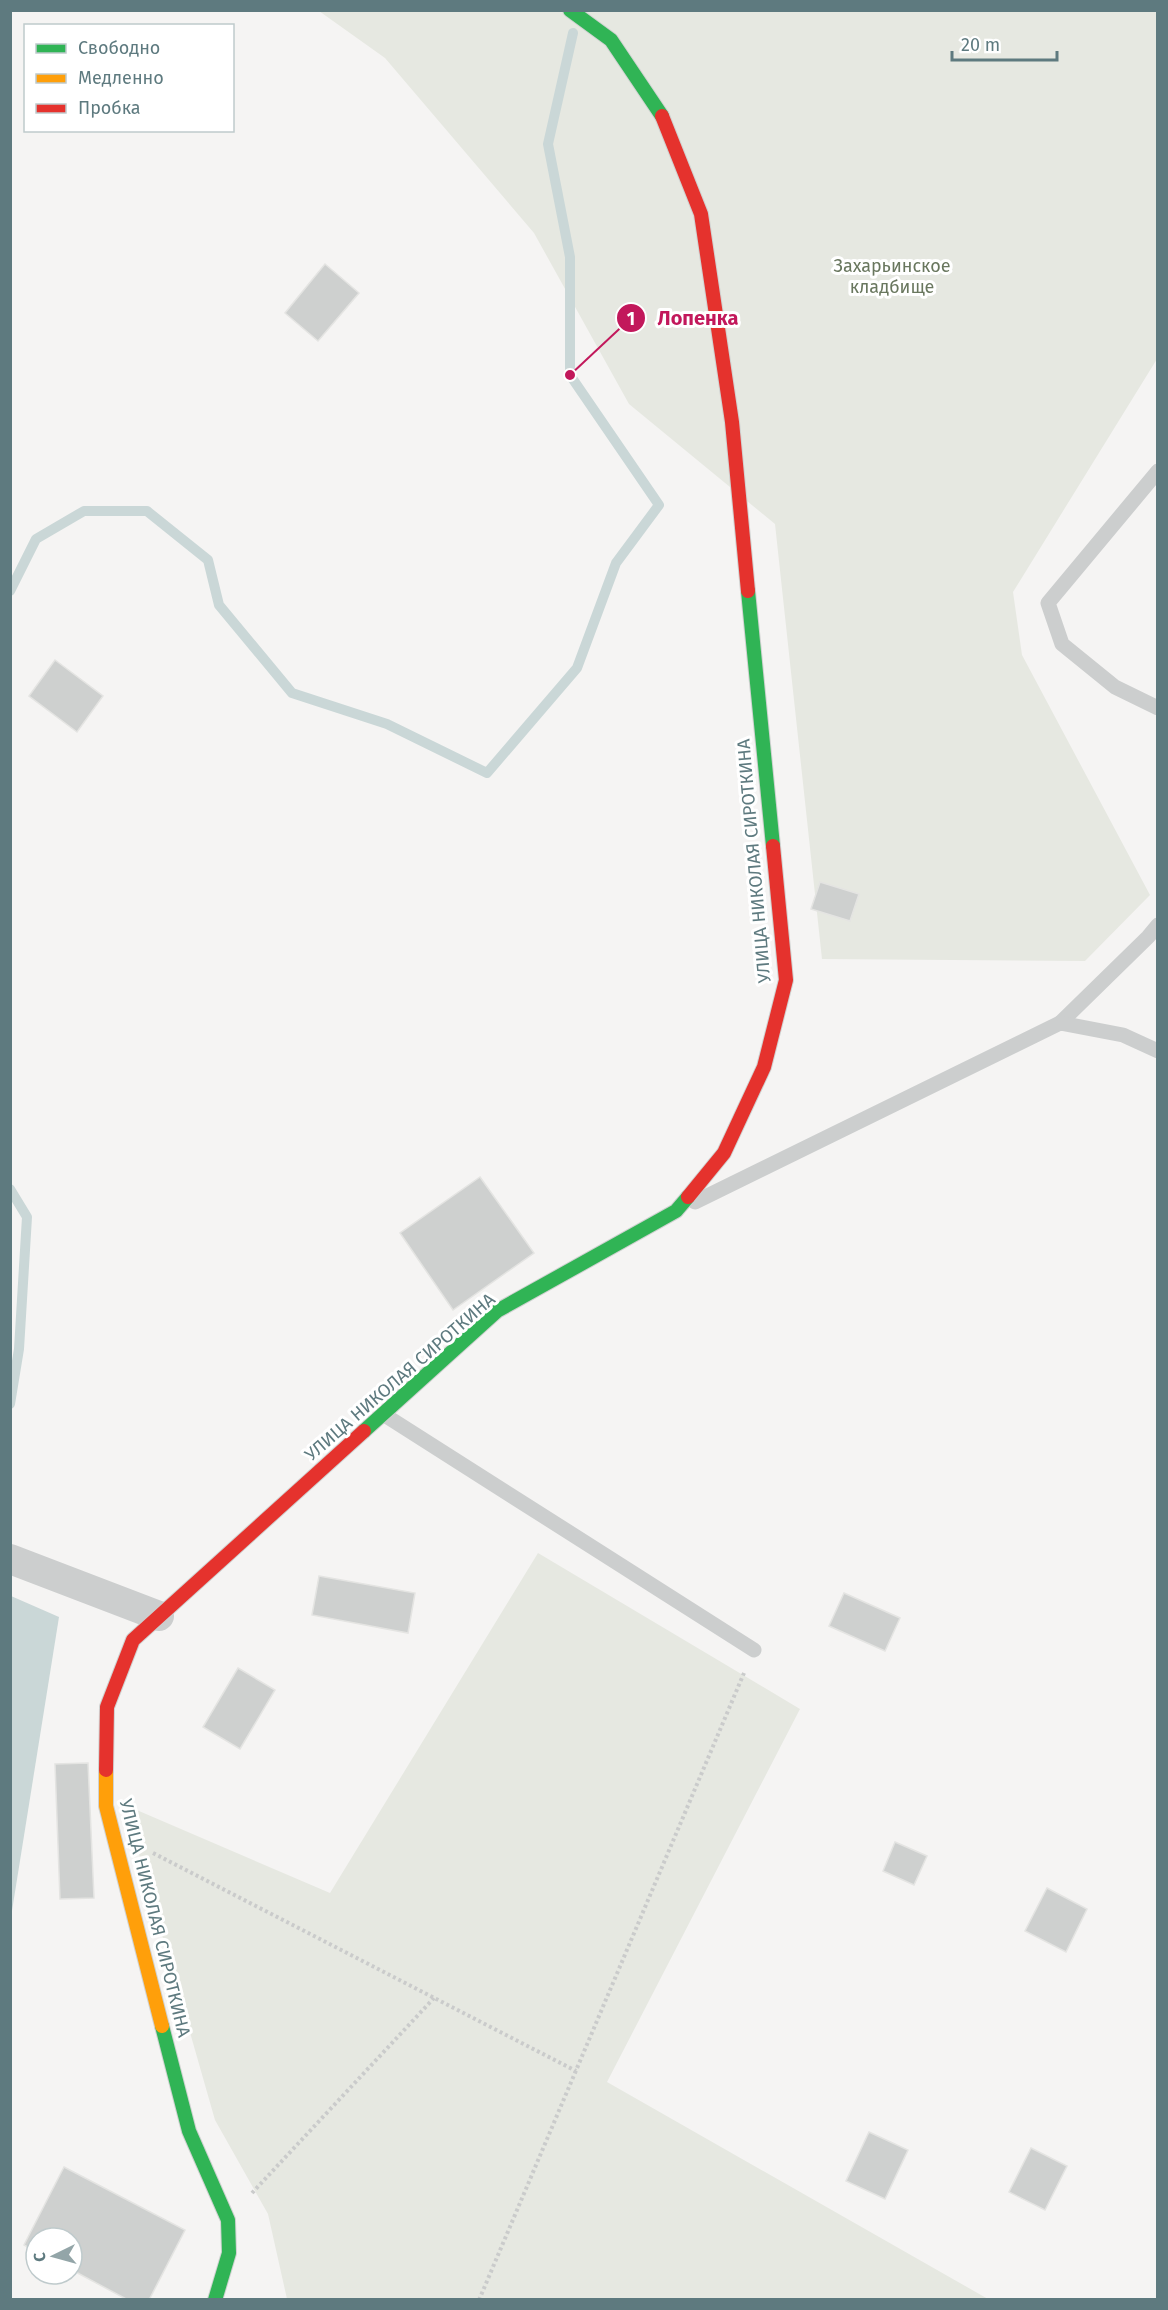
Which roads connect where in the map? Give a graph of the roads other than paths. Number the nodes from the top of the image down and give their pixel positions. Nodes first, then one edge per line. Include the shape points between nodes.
1 (570, 10) edge
2 (1158, 471) edge
3 (1158, 708) edge
4 (1158, 925) edge
5 (1060, 1023) junction
6 (1158, 1051) edge
7 (676, 1211) junction
8 (383, 1414) junction
9 (10, 1559) edge
10 (159, 1616) junction
11 (754, 1650) road end
12 (215, 2300) edge

1 - 7 street, УЛИЦА НИКОЛАЯ СИРОТКИНА via 611,40 666,122 701,214 732,422 786,980 764,1067 724,1153
2 - 3 lane via 1048,603 1062,644 1115,687
4 - 5 lane
5 - 6 lane via 1124,1035
5 - 7 lane
7 - 8 street, УЛИЦА НИКОЛАЯ СИРОТКИНА via 497,1311
8 - 10 street, УЛИЦА НИКОЛАЯ СИРОТКИНА
8 - 11 lane
9 - 10 street
10 - 12 street, УЛИЦА НИКОЛАЯ СИРОТКИНА via 133,1640 107,1707 106,1806 189,2131 228,2220 229,2253

